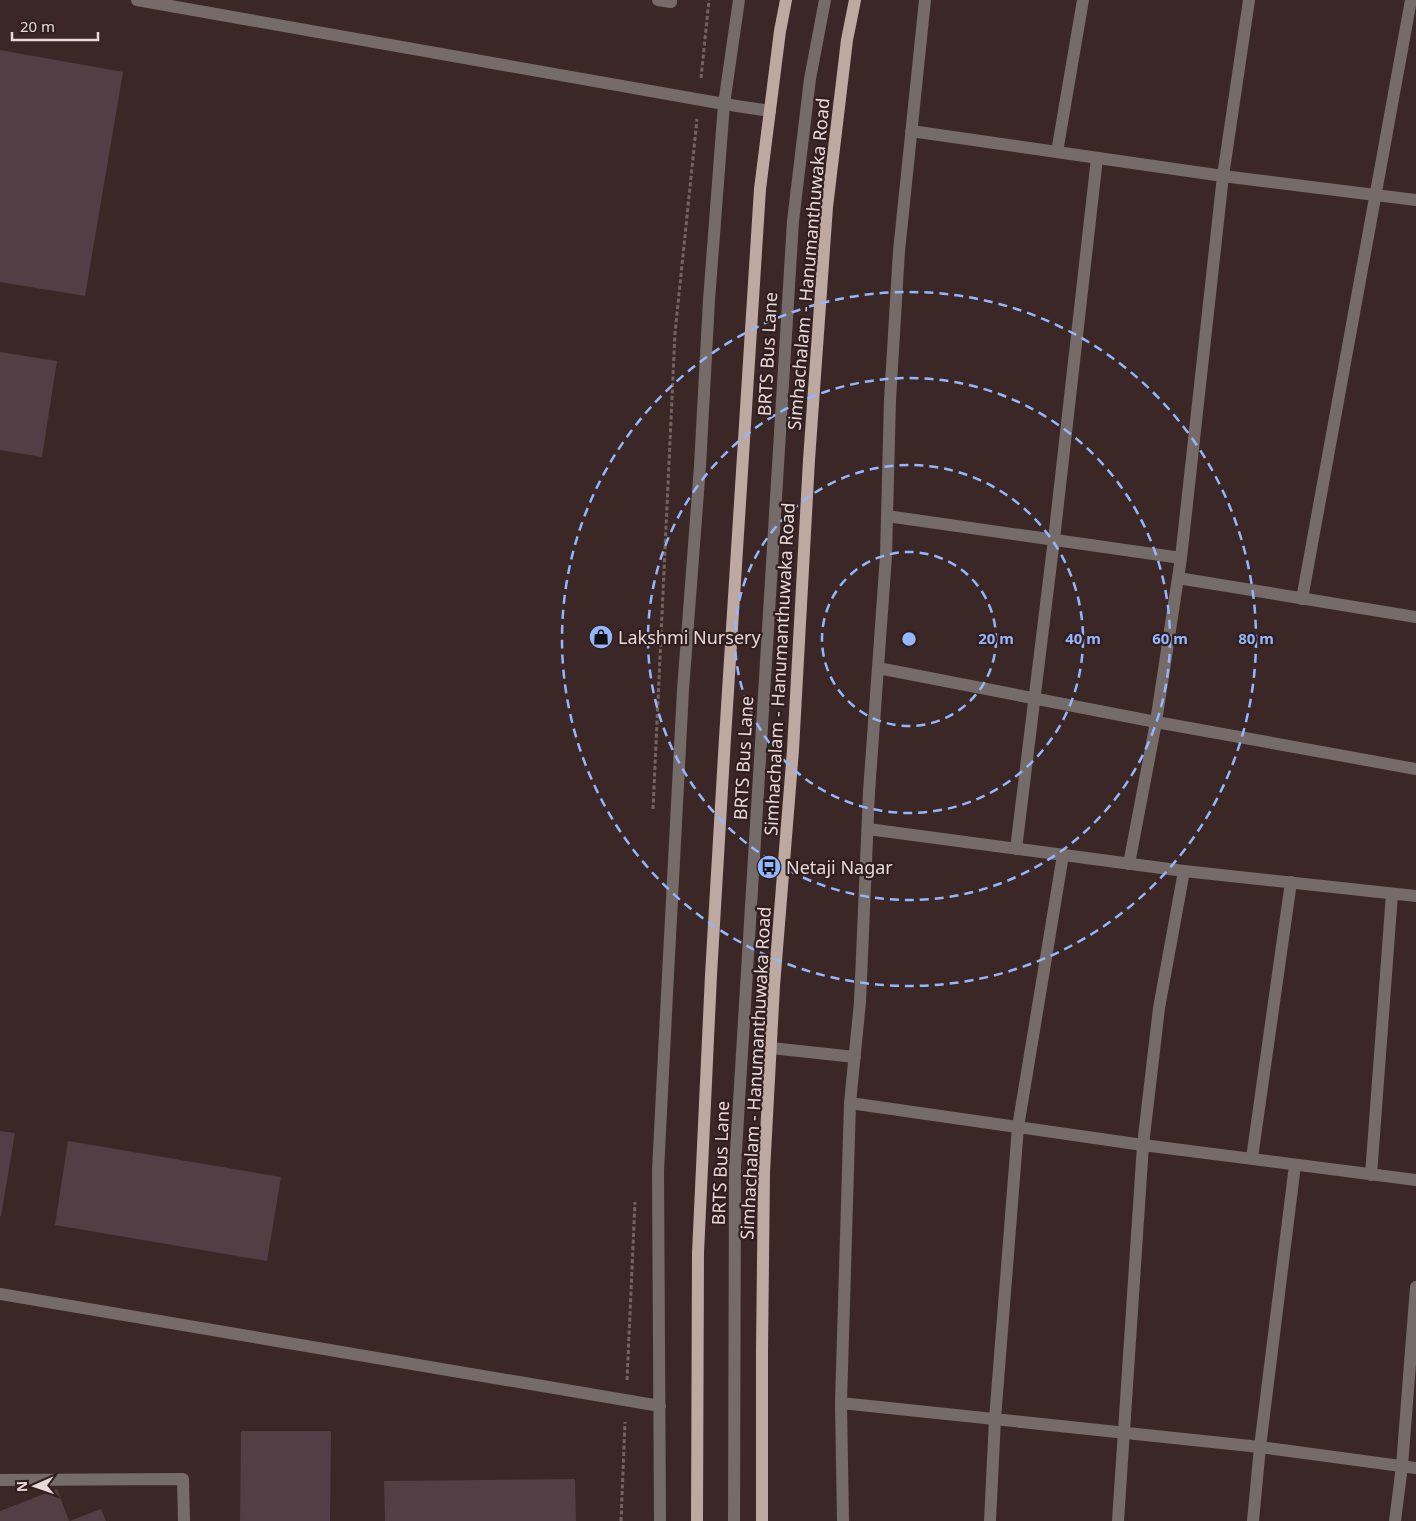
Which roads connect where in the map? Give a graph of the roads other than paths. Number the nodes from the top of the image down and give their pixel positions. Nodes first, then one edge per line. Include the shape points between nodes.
1 (136, 0) edge
2 (658, 0) edge
3 (671, 0) edge
4 (740, 0) edge
5 (786, 0) edge
6 (825, 0) edge
7 (855, 0) edge
8 (925, 0) edge
9 (1083, 0) edge
10 (1249, 0) edge
11 (1411, 0) edge
12 (724, 104) junction
13 (770, 111) junction
14 (911, 131) junction
15 (1057, 152) junction
16 (1097, 158) junction
17 (1223, 176) junction
18 (1376, 194) junction
19 (1416, 200) edge
20 (887, 516) junction
21 (1054, 540) junction
22 (1181, 558) junction
23 (1178, 578) junction
24 (1302, 599) junction
25 (1416, 617) edge
26 (878, 668) junction
27 (1034, 699) junction
28 (1156, 722) junction
29 (1416, 769) edge
30 (868, 829) junction
31 (1016, 849) junction
32 (1063, 855) junction
33 (1129, 864) junction
34 (1184, 871) junction
35 (1290, 882) junction
36 (1392, 894) junction
37 (1416, 896) edge
38 (771, 1048) junction
39 (855, 1057) junction
40 (850, 1103) junction
41 (1018, 1127) junction
42 (1143, 1145) junction
43 (1252, 1158) junction
44 (1295, 1165) junction
45 (1371, 1175) junction
46 (1416, 1180) edge
47 (1416, 1287) edge
48 (0, 1294) edge
49 (841, 1403) junction
50 (660, 1406) junction
51 (995, 1419) junction
52 (1125, 1433) junction
53 (1260, 1447) junction
54 (1402, 1466) junction
55 (1416, 1468) edge
56 (0, 1480) edge
57 (184, 1521) edge
58 (660, 1521) edge
59 (697, 1521) edge
60 (734, 1521) edge
61 (762, 1521) edge
62 (843, 1521) edge
63 (990, 1521) edge
64 (1118, 1521) edge
65 (1253, 1521) edge
66 (1395, 1521) edge

1 - 12 street
2 - 3 street
4 - 12 street
5 - 13 main road
6 - 60 street, BRTS Bus Lane via 810,79 793,222 735,1167
7 - 38 main road, Simhachalam - Hanumanthuwaka Road via 847,40 827,207 809,460 794,750
8 - 14 street
9 - 15 street
10 - 17 street
11 - 18 street
12 - 13 street
12 - 50 street via 683,690 658,1171
13 - 59 main road via 760,189 711,975 698,1253
14 - 15 street
14 - 20 street via 899,251
15 - 16 street
16 - 17 street
16 - 21 street
17 - 18 street
17 - 22 street
18 - 19 street
18 - 24 street
20 - 21 street
20 - 26 street
21 - 22 street
21 - 27 street
22 - 23 street
23 - 24 street
23 - 28 street
24 - 25 street
26 - 27 street
26 - 30 street
27 - 28 street
27 - 31 street
28 - 29 street
28 - 33 street
30 - 31 street
30 - 39 street
31 - 32 street
32 - 33 street
32 - 41 street
33 - 34 street
34 - 35 street
34 - 42 street via 1159,1008
35 - 36 street
35 - 43 street
36 - 37 street
36 - 45 street
38 - 39 street
38 - 61 main road, Simhachalam - Hanumanthuwaka Road via 764,1172
39 - 40 street
40 - 41 street
40 - 49 street
41 - 42 street
41 - 51 street
42 - 43 street
42 - 52 street
43 - 44 street
44 - 45 street
44 - 53 street
45 - 46 street
47 - 54 street
48 - 50 street
49 - 51 street
49 - 62 street
50 - 58 street
51 - 52 street
51 - 63 street
52 - 53 street
52 - 64 street
53 - 54 street
53 - 65 street
54 - 55 street
54 - 66 street
56 - 57 street via 183,1479

